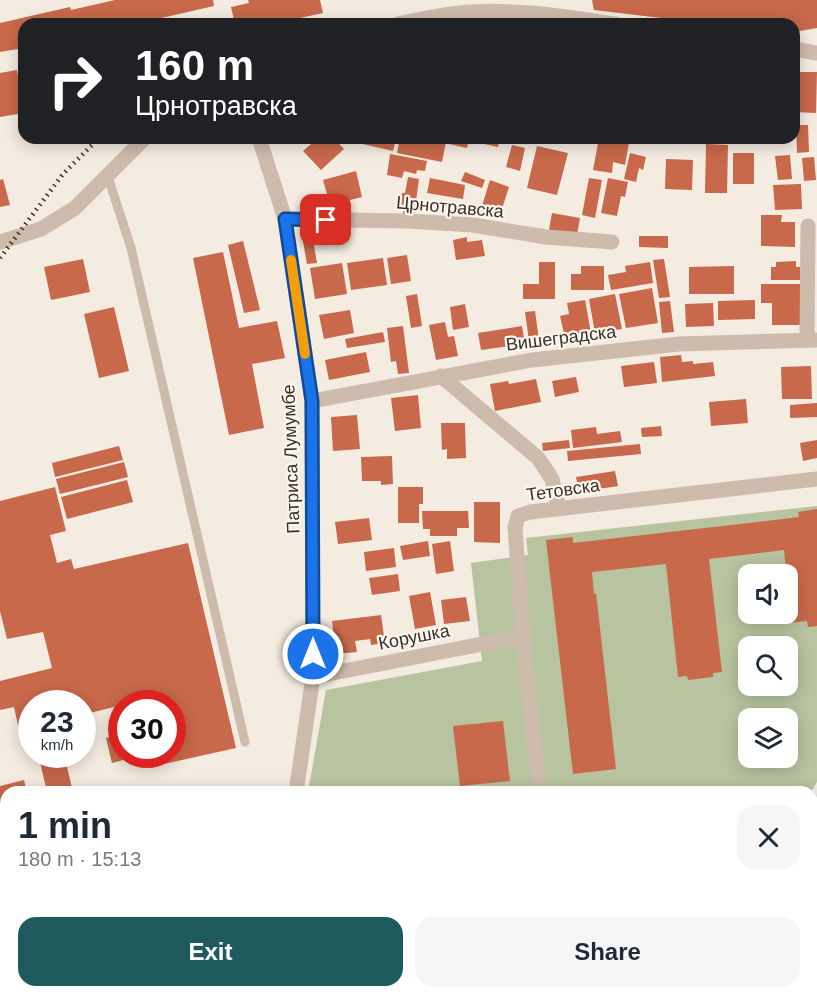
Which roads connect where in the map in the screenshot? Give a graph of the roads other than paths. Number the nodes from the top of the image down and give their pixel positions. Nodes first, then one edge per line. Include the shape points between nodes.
1 (434, 18) edge
2 (573, 18) edge
3 (800, 50) edge
4 (817, 53) edge
5 (139, 144) edge
6 (261, 144) edge
7 (108, 177) junction
8 (285, 219) junction
9 (808, 226) dead end
10 (0, 242) edge
11 (612, 242) dead end
12 (812, 340) edge
13 (441, 376) junction
14 (312, 401) junction
15 (817, 480) edge
16 (559, 509) junction
17 (523, 636) junction
18 (313, 677) junction
19 (245, 742) dead end
20 (298, 786) edge
21 (538, 786) edge

1 - 2 street via 502,11
3 - 4 street
5 - 7 street
6 - 8 street, Патриса Лумумбе
7 - 10 street via 58,219 41,229
7 - 19 lane via 130,248
8 - 11 street, Црнотравска via 473,225 546,237
8 - 14 street, Патриса Лумумбе
9 - 12 street
12 - 13 street, Вишеградска via 679,344 532,360
13 - 14 street, Вишеградска
13 - 16 street via 538,458 552,479
14 - 18 street, Патриса Лумумбе
15 - 16 street, Тетовска
16 - 17 street, Тетовска via 524,513 515,522
17 - 18 street, Корушка
17 - 21 street, Тетовска
18 - 20 street, Патриса Лумумбе

